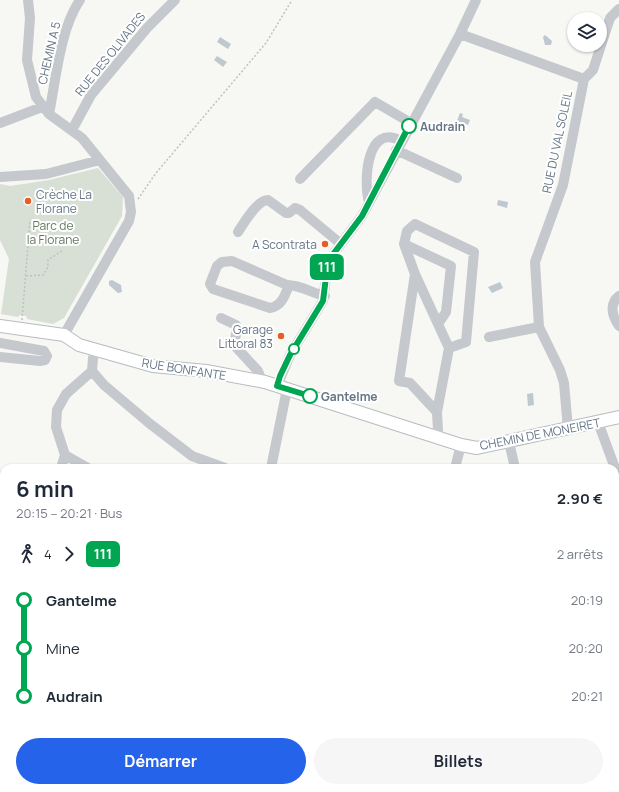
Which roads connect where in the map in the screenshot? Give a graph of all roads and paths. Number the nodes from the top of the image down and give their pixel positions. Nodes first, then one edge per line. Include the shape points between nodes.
1 (28, 0) edge
2 (80, 0) edge
3 (175, 0) edge
4 (292, 0) edge
5 (476, 0) edge
6 (619, 9) edge
7 (460, 34) junction
8 (584, 79) junction
9 (45, 110) junction
10 (0, 123) edge
11 (411, 123) junction
12 (72, 130) junction
13 (401, 141) junction
14 (396, 150) junction
15 (100, 160) junction
16 (0, 177) edge
17 (457, 178) dead end
18 (300, 179) dead end
19 (369, 202) junction
20 (131, 203) junction
21 (30, 220) dead end
22 (238, 232) dead end
23 (341, 244) junction
24 (404, 244) junction
25 (63, 250) dead end
26 (415, 274) junction
27 (26, 276) junction
28 (289, 285) junction
29 (325, 296) junction
30 (619, 296) edge
31 (221, 318) dead end
32 (438, 324) junction
33 (0, 326) edge
34 (619, 326) edge
35 (539, 327) junction
36 (20, 329) junction
37 (64, 335) junction
38 (489, 337) dead end
39 (0, 343) edge
40 (449, 348) junction
41 (96, 350) junction
42 (0, 357) edge
43 (92, 371) junction
44 (262, 381) junction
45 (282, 387) junction
46 (437, 412) junction
47 (619, 417) edge
48 (598, 422) junction
49 (568, 429) junction
50 (437, 437) junction
51 (509, 442) junction
52 (461, 445) junction
53 (65, 455) junction
54 (62, 464) edge
55 (81, 464) edge
56 (214, 464) edge
57 (272, 464) edge
58 (456, 464) edge
59 (514, 464) edge
60 (614, 464) edge

1 - 9 street via 30,18 27,60 36,97
2 - 9 street, CHEMIN A 5 via 72,12
3 - 12 street, RUE DES OLIVADES via 147,28 91,95
4 - 20 path via 266,43 156,173 138,199
5 - 7 street
6 - 8 street via 610,18 593,70
7 - 8 street, RUE DU VAL SOLEIL
7 - 11 street
8 - 35 street, RUE DU VAL SOLEIL via 563,185 535,262
9 - 10 street
9 - 12 street
11 - 13 street
11 - 18 street via 375,102
12 - 15 street
13 - 14 street
13 - 19 street via 386,136 368,158
14 - 17 street
14 - 19 street
15 - 16 street via 46,174
15 - 20 street via 129,196
19 - 23 street
20 - 37 street via 129,221
21 - 27 path
22 - 23 street via 251,212 261,202 268,200 286,213 295,208 300,210
23 - 29 street via 328,261
24 - 26 street
24 - 32 street via 451,266 446,312
24 - 40 street via 407,231 416,224 474,252 466,342
25 - 27 path via 48,260 48,267 43,275
26 - 32 street
26 - 46 street via 399,381 410,383
27 - 36 path
28 - 28 street via 232,262 222,262 217,266 210,284 213,289 270,308 276,307 282,301
28 - 29 street via 296,285
29 - 45 street via 280,376
30 - 34 street via 612,306 612,312
31 - 44 street via 236,326 234,344 258,371
32 - 40 street
33 - 36 main road, RUE BONFANTE
35 - 38 street
35 - 49 street, RUE DU VAL SOLEIL via 564,383
36 - 37 main road, RUE BONFANTE
37 - 41 main road, RUE BONFANTE via 79,345
39 - 42 street via 44,351 46,356 45,360 40,361
40 - 46 street
41 - 43 street
41 - 44 main road, RUE BONFANTE via 153,366 185,368
43 - 53 street via 66,394 57,410 56,427
43 - 56 street via 104,385 148,423 192,456
44 - 45 main road, RUE BONFANTE
45 - 50 main road, CHEMIN DE MONEIRET
45 - 57 street
46 - 50 street
47 - 48 main road, CHEMIN DE MONEIRET
48 - 49 main road, CHEMIN DE MONEIRET
48 - 60 street
49 - 51 main road, CHEMIN DE MONEIRET
50 - 52 main road, CHEMIN DE MONEIRET
51 - 52 main road, CHEMIN DE MONEIRET via 477,448
51 - 59 street
52 - 58 street
53 - 54 street
53 - 55 street

